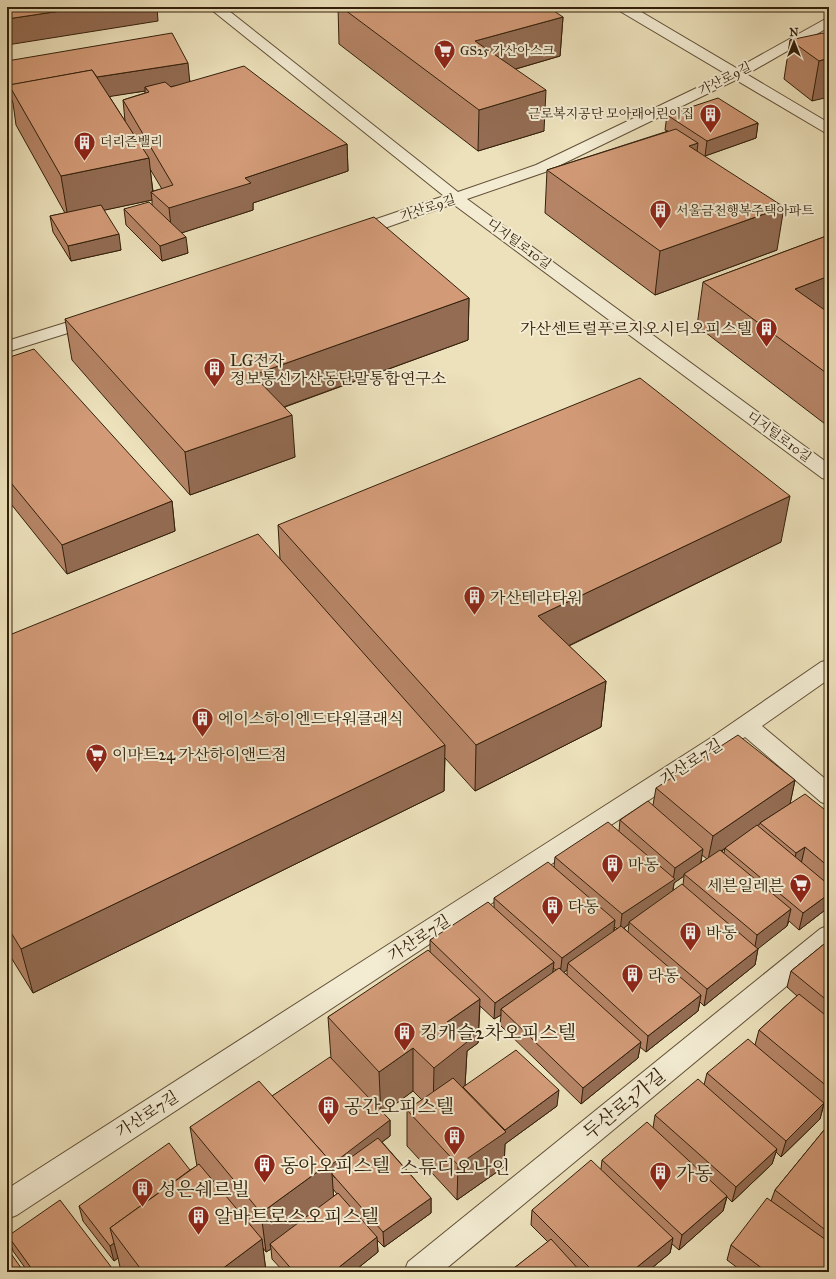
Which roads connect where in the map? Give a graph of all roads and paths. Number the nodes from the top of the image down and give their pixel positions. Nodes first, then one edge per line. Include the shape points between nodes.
1 (215, 7) edge
2 (623, 7) edge
3 (829, 22) edge
4 (737, 74) junction
5 (829, 130) edge
6 (457, 199) junction
7 (337, 238) edge
8 (112, 313) edge
9 (7, 347) edge
10 (829, 474) edge
11 (829, 668) edge
12 (746, 725) junction
13 (829, 796) edge
14 (829, 936) edge
15 (7, 1204) edge
16 (419, 1272) edge

1 - 6 street, 디지털로10길
2 - 4 street
3 - 4 street, 가산로9길
4 - 5 street
4 - 6 street, 가산로9길 via 542,168
6 - 7 street, 가산로9길
6 - 10 street, 디지털로10길
8 - 9 street
11 - 12 street, 가산로7길
12 - 13 street
12 - 15 street, 가산로7길
14 - 16 street, 두산로3가길

